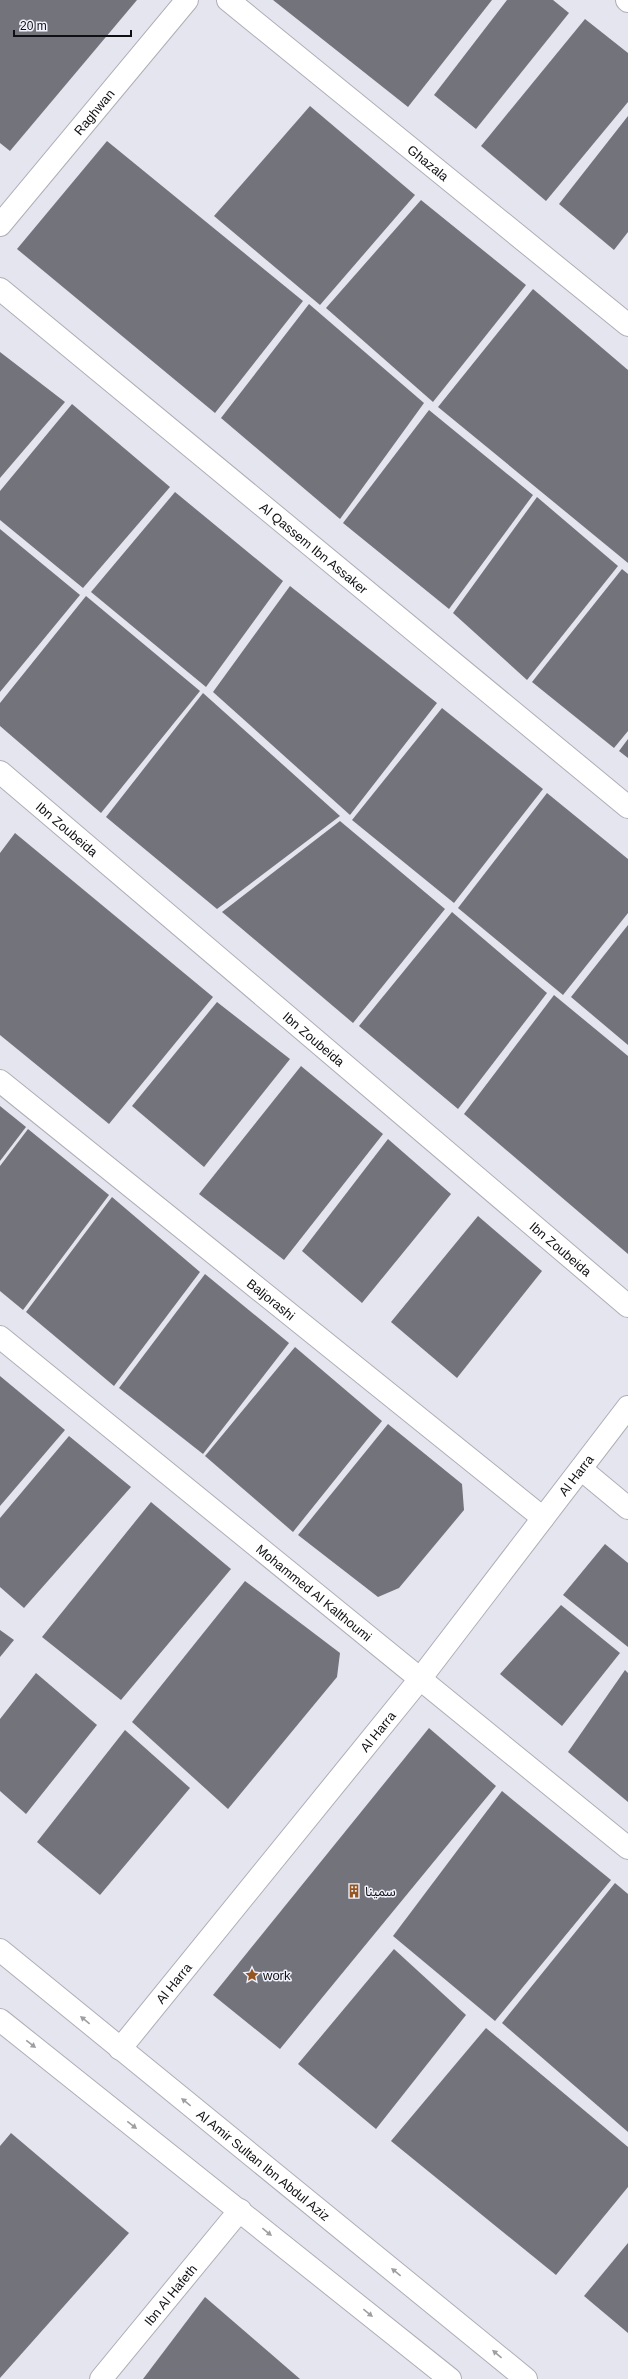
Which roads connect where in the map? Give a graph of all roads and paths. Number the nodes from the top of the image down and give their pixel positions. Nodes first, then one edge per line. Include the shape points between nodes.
1 (188, 0) edge
2 (228, 0) edge
3 (0, 224) edge
4 (0, 289) edge
5 (628, 325) edge
6 (0, 772) edge
7 (628, 807) edge
8 (0, 1081) edge
9 (628, 1306) edge
10 (0, 1337) edge
11 (628, 1407) edge
12 (581, 1469) junction
13 (628, 1508) edge
14 (543, 1518) junction
15 (420, 1679) junction
16 (628, 1848) edge
17 (0, 1950) edge
18 (0, 2020) edge
19 (120, 2049) junction
20 (240, 2210) junction
21 (101, 2379) edge
22 (450, 2379) edge
23 (526, 2379) edge

1 - 3 street, Raghwan
2 - 5 street, Ghazala
4 - 7 street, Al Qassem Ibn Assaker
6 - 9 street, Ibn Zoubeida
8 - 14 street, Baljorashi
10 - 15 street, Mohammed Al Kalthoumi
11 - 12 street, Al Harra
12 - 13 street
12 - 14 street, Al Harra
14 - 15 street, Al Harra
15 - 16 street, Mohammed Al Kalthoumi
15 - 19 street, Al Harra
19 -> 17 street, Al Amir Sultan Ibn Abdul Aziz
18 -> 20 street
23 -> 19 street, Al Amir Sultan Ibn Abdul Aziz
20 - 21 street, Ibn Al Hafeth
20 -> 22 street

